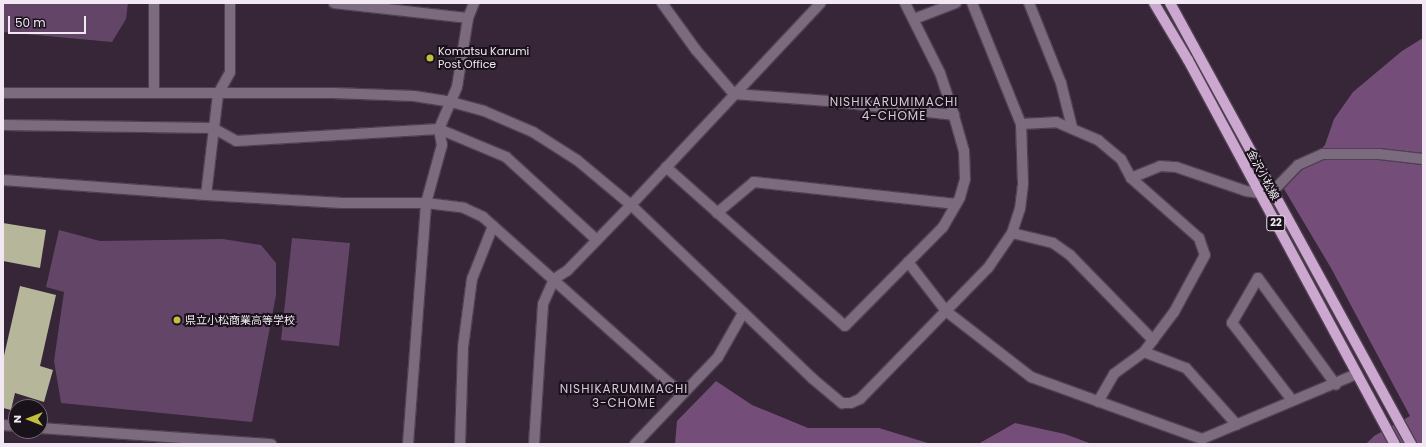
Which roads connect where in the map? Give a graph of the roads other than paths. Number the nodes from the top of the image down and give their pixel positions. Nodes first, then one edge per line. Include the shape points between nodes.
1 (154, 3) edge
2 (230, 3) edge
3 (334, 3) edge
4 (474, 3) edge
5 (662, 3) edge
6 (821, 3) edge
7 (905, 3) edge
8 (956, 3) edge
9 (972, 3) edge
10 (1029, 3) edge
11 (1154, 3) edge
12 (1170, 3) edge
13 (402, 7) edge
14 (468, 18) junction
15 (914, 19) junction
16 (154, 92) junction
17 (3, 93) edge
18 (218, 94) junction
19 (734, 94) junction
20 (451, 102) junction
21 (954, 115) junction
22 (1021, 124) junction
23 (3, 125) edge
24 (213, 128) junction
25 (1072, 128) junction
26 (440, 129) junction
27 (1423, 159) edge
28 (666, 167) junction
29 (1131, 178) junction
30 (3, 180) edge
31 (1274, 191) junction
32 (1259, 193) junction
33 (206, 195) junction
34 (426, 203) junction
35 (956, 204) junction
36 (631, 205) junction
37 (717, 213) junction
38 (493, 226) junction
39 (1012, 233) junction
40 (597, 240) junction
41 (908, 262) junction
42 (554, 279) junction
43 (946, 311) junction
44 (743, 313) junction
45 (1153, 340) junction
46 (1144, 352) junction
47 (1357, 374) junction
48 (1336, 385) junction
49 (682, 394) junction
50 (1292, 400) junction
51 (1098, 402) junction
52 (1237, 425) junction
53 (48, 429) edge
54 (226, 442) edge
55 (271, 444) edge
56 (408, 444) edge
57 (460, 444) edge
58 (534, 444) edge
59 (635, 444) edge
60 (1395, 444) edge
61 (1411, 444) edge

1 - 16 street
2 - 18 street via 230,72
3 - 13 street
4 - 14 street
5 - 19 street via 696,50
6 - 19 street
7 - 15 street
8 - 15 street
9 - 22 street
10 - 25 street via 1061,83
11 - 32 main road, 金沢小松線 / 22 via 1188,60
12 - 31 main road, 金沢小松線 / 22
13 - 14 street
14 - 20 street
15 - 21 street via 940,73
16 - 17 street
16 - 18 street
18 - 20 street via 414,96
18 - 24 street
19 - 21 street
19 - 28 street
20 - 26 street
20 - 36 street via 499,117 533,132 577,160
21 - 35 street via 964,151 965,179
22 - 25 street via 1056,122
22 - 39 street via 1023,182 1020,210
23 - 24 street
24 - 26 street via 236,140
24 - 33 street
25 - 29 street via 1098,140 1121,159
26 - 34 street via 442,145
26 - 40 street via 506,157
27 - 31 street via 1379,154 1323,154 1298,165
28 - 36 street
28 - 37 street
29 - 32 street via 1160,166 1176,167 1246,192
29 - 45 street via 1199,238 1204,255 1174,312
30 - 33 street
31 - 61 main road, 金沢小松線 / 22
32 - 47 main road, 金沢小松線 / 22
33 - 34 street via 342,203
34 - 38 street via 464,208 483,217
34 - 56 street
35 - 37 street via 754,182
35 - 41 street via 943,227
36 - 40 street
36 - 44 street
37 - 41 street via 845,326
38 - 42 street
38 - 57 street via 472,279 463,347
39 - 43 street via 988,268
39 - 45 street via 1053,243 1070,255
40 - 42 street via 567,270
41 - 43 street
42 - 49 street
42 - 58 street via 543,304
43 - 44 street via 860,399 851,403 842,403 813,379
43 - 51 street via 1031,377
44 - 49 street via 718,358
45 - 46 street
46 - 51 street via 1114,374
46 - 52 street via 1186,368
47 - 48 street
47 - 60 main road, 金沢小松線 / 22
48 - 50 street
48 - 50 street via 1258,278 1232,323
49 - 59 street
50 - 52 street
51 - 52 street via 1202,439
53 - 54 street
54 - 55 street

